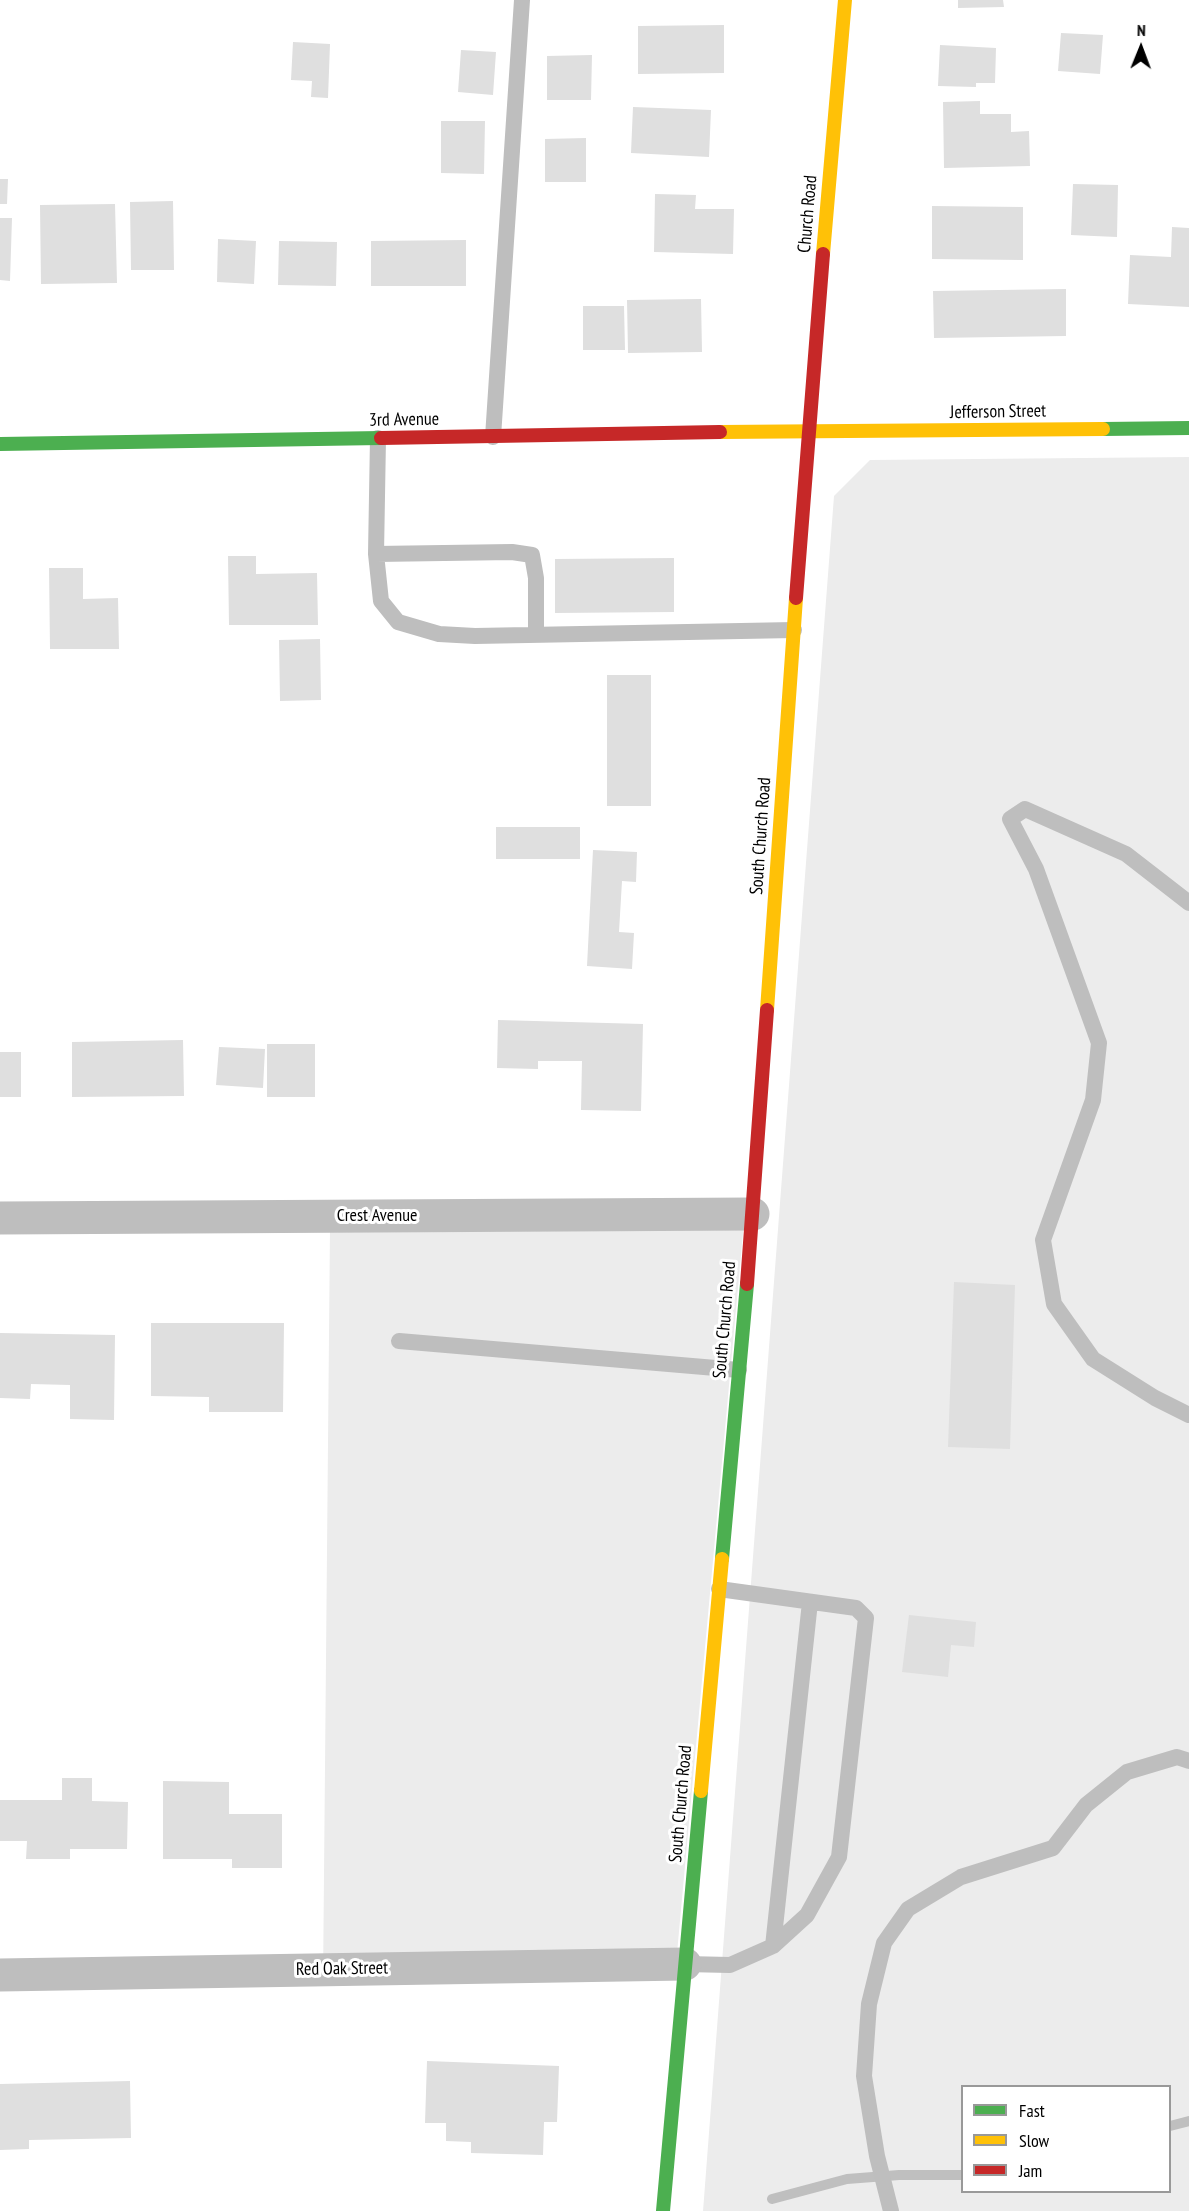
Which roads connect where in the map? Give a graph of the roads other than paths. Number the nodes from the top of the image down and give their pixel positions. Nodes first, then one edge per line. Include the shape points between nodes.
1 (522, 0) edge
2 (845, 0) edge
3 (1189, 428) edge
4 (807, 431) junction
5 (493, 437) junction
6 (378, 438) junction
7 (0, 444) edge
8 (375, 554) junction
9 (794, 630) junction
10 (536, 634) junction
11 (1189, 903) edge
12 (753, 1214) junction
13 (0, 1218) edge
14 (399, 1341) dead end
15 (739, 1370) junction
16 (1189, 1415) edge
17 (719, 1589) junction
18 (810, 1602) junction
19 (1189, 1761) edge
20 (773, 1946) junction
21 (685, 1964) junction
22 (0, 1975) edge
23 (889, 2205) edge
24 (663, 2211) edge

1 - 5 lane
2 - 4 street, Church Road
3 - 4 street, Jefferson Street
4 - 5 street, 3rd Avenue
4 - 9 street, South Church Road
5 - 6 street, 3rd Avenue
6 - 7 street, 3rd Avenue
6 - 8 lane
8 - 10 lane via 381,601 398,622 439,634
8 - 10 lane via 532,555
9 - 10 lane
9 - 12 street, South Church Road
11 - 16 lane via 1126,854 1025,809 1010,819 1036,869 1099,1043 1094,1100 1043,1240 1054,1304 1093,1359
12 - 13 street, Crest Avenue
12 - 15 street, South Church Road
14 - 15 lane
15 - 17 street, South Church Road
17 - 18 lane
17 - 21 street, South Church Road
18 - 20 lane
18 - 20 lane via 856,1608 866,1618 839,1857 807,1915
19 - 23 lane via 1177,1758 1127,1772 1086,1805 1053,1848 961,1877 908,1909 884,1943 869,2004 864,2076
20 - 21 lane via 730,1965
21 - 22 street, Red Oak Street
21 - 24 street, South Church Road

